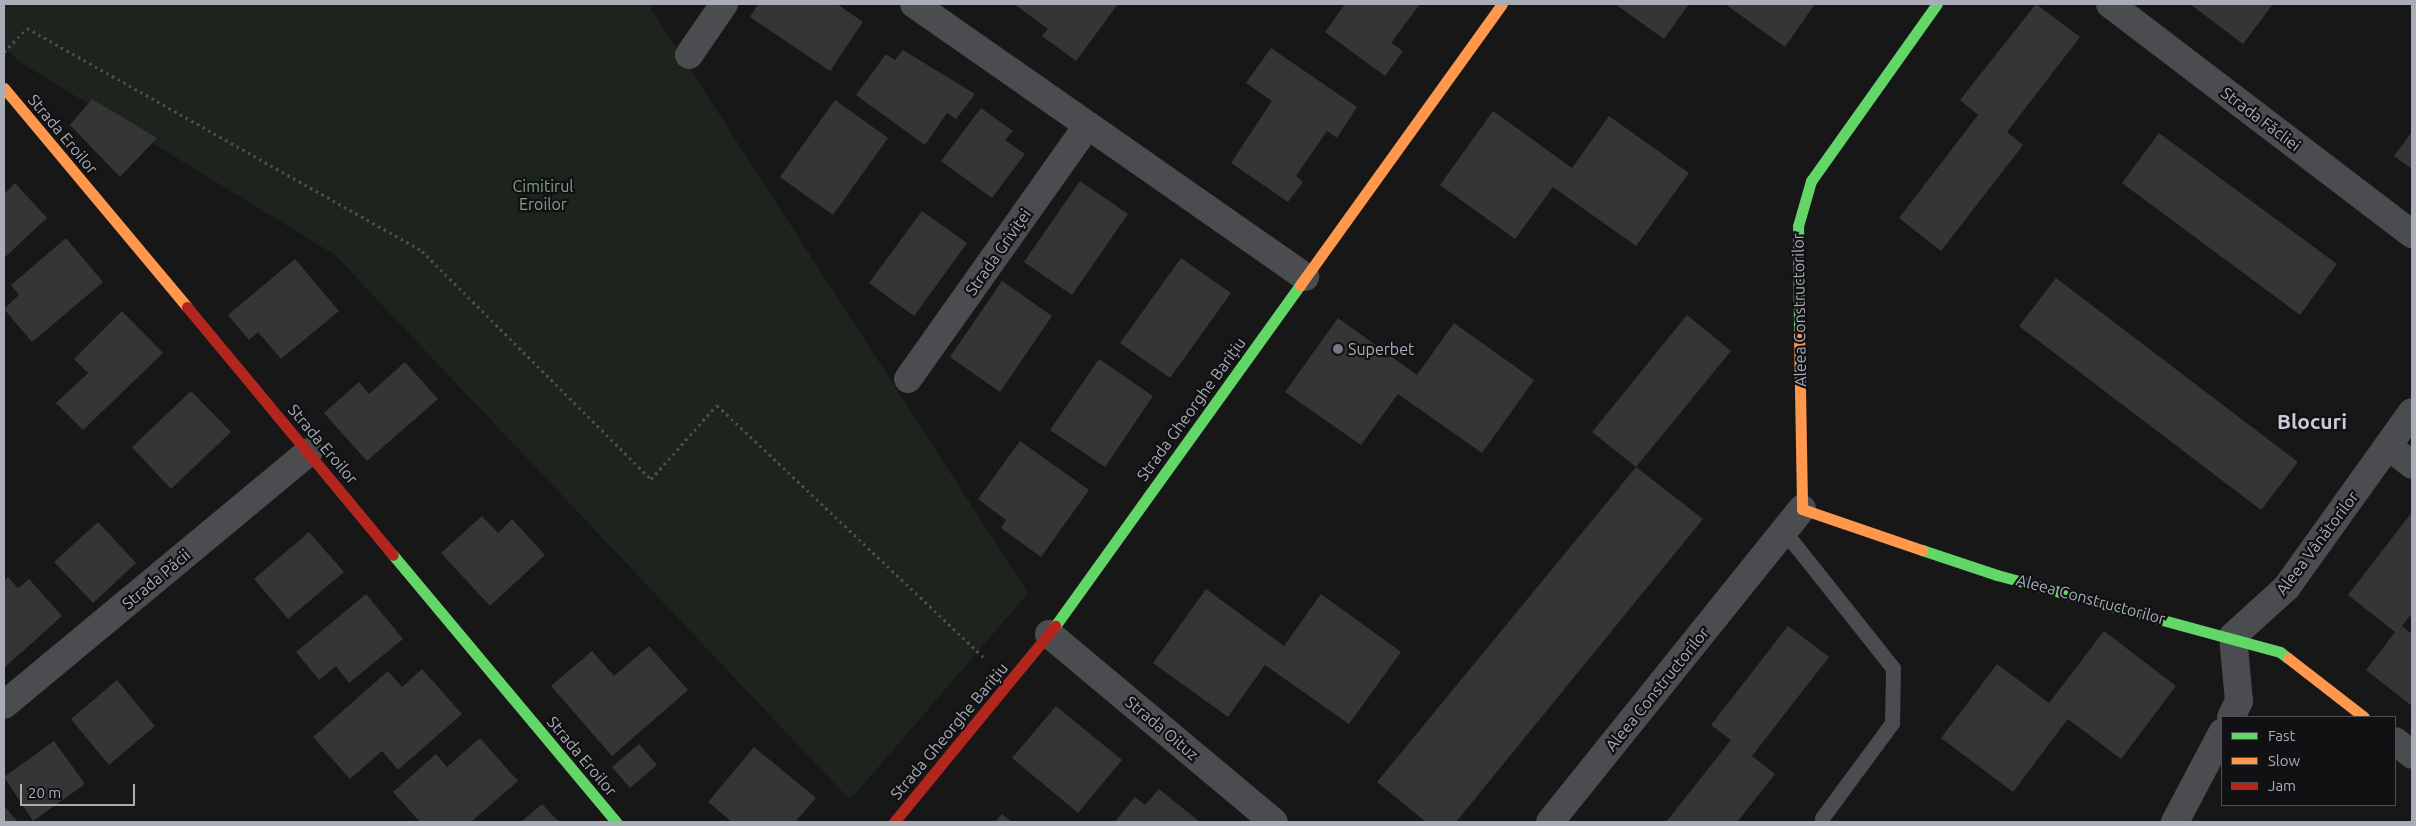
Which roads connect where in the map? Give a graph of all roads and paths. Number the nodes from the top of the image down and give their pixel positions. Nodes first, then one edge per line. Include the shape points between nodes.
1 (724, 4) edge
2 (914, 4) edge
3 (1502, 4) edge
4 (1937, 4) edge
5 (2110, 4) edge
6 (4, 52) edge
7 (689, 54) dead end
8 (4, 88) edge
9 (1088, 125) junction
10 (2412, 234) edge
11 (1305, 277) junction
12 (908, 379) dead end
13 (2412, 412) edge
14 (2388, 446) junction
15 (309, 452) junction
16 (2412, 465) edge
17 (1802, 509) junction
18 (1784, 531) junction
19 (1049, 634) junction
20 (2233, 636) junction
21 (1011, 684) junction
22 (4, 705) edge
23 (2232, 716) edge
24 (2363, 716) edge
25 (2221, 735) edge
26 (2396, 742) edge
27 (2412, 755) edge
28 (1822, 818) dead end
29 (616, 822) edge
30 (894, 822) edge
31 (1274, 822) edge
32 (1550, 822) edge
33 (2175, 822) edge

1 - 7 street
2 - 9 street
3 - 11 street, Strada Gheorghe Barițiu
4 - 17 street, Aleea Constructorilor via 1811,180 1798,226
5 - 10 street, Strada Făcliei
6 - 21 path via 27,28 422,251 651,479 717,405
8 - 15 street, Strada Eroilor
9 - 11 street
9 - 12 street, Strada Griviței
11 - 19 street, Strada Gheorghe Barițiu
13 - 14 street, Aleea Vânătorilor
14 - 16 street
14 - 20 street, Aleea Vânătorilor via 2286,588
15 - 22 street, Strada Păcii
15 - 29 street, Strada Eroilor
17 - 18 street, Aleea Constructorilor
17 - 20 street, Aleea Constructorilor via 1997,575
18 - 28 lane via 1893,668 1892,722
18 - 32 street, Aleea Constructorilor
19 - 21 street, Strada Gheorghe Barițiu
19 - 31 street, Strada Oituz
20 - 23 street via 2240,701
20 - 24 street, Aleea Constructorilor via 2280,652
21 - 30 street, Strada Gheorghe Barițiu
25 - 33 street
26 - 27 street

